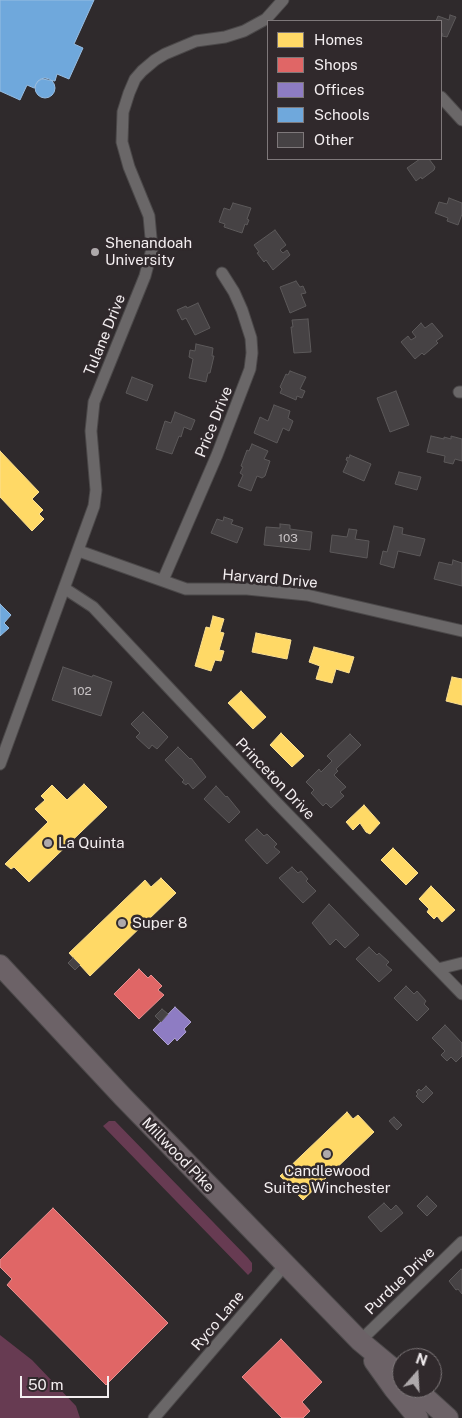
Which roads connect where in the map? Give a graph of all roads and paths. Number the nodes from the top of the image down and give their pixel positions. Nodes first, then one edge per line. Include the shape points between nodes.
1 (283, 1) edge
2 (442, 98) edge
3 (462, 120) edge
4 (222, 273) dead end
5 (79, 551) junction
6 (163, 580) junction
7 (64, 588) junction
8 (462, 631) edge
9 (0, 764) edge
10 (462, 963) edge
11 (0, 965) edge
12 (438, 969) junction
13 (462, 994) edge
14 (462, 1242) edge
15 (285, 1265) junction
16 (360, 1341) junction
17 (392, 1368) edge
18 (426, 1398) edge
19 (154, 1418) edge
20 (418, 1418) edge
21 (448, 1418) edge

1 - 5 street, Tulane Drive via 266,18 244,31 196,40 160,57 135,79 129,92 123,112 122,142 149,216 152,248 145,276 94,402 91,431 96,490
2 - 3 street
4 - 6 street, Price Drive via 238,301 251,338 250,369
5 - 6 street, Harvard Drive
5 - 7 street, Tulane Drive
6 - 8 street, Harvard Drive via 186,589 247,589 307,595
7 - 9 street, Tulane Drive
7 - 12 street, Princeton Drive via 93,607
10 - 12 street
11 - 15 highway, Millwood Pike
12 - 13 street, Princeton Drive
14 - 16 street, Purdue Drive
15 - 16 highway, Millwood Pike
15 - 19 street, Ryco Lane
16 - 17 highway, Millwood Pike
16 - 20 highway, Millwood Pike
18 - 21 highway

